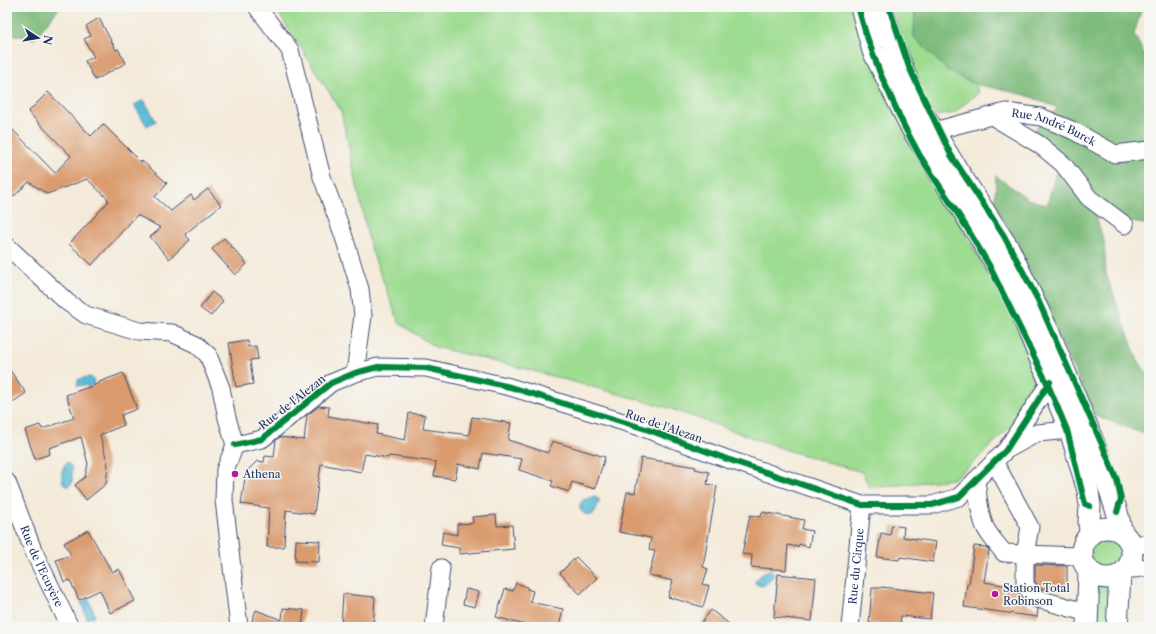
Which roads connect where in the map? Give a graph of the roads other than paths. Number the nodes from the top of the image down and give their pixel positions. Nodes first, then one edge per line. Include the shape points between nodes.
1 (258, 7) edge
2 (861, 7) edge
3 (882, 7) edge
4 (992, 116) junction
5 (934, 131) junction
6 (1149, 150) edge
7 (1125, 225) dead end
8 (7, 246) edge
9 (355, 373) junction
10 (1050, 382) junction
11 (1070, 430) junction
12 (235, 445) junction
13 (1000, 455) junction
14 (976, 480) junction
15 (7, 482) edge
16 (862, 505) junction
17 (1090, 534) junction
18 (1134, 540) edge
19 (1025, 554) junction
20 (1085, 563) junction
21 (1149, 567) edge
22 (441, 568) dead end
23 (1123, 573) junction
24 (1088, 620) edge
25 (70, 627) edge
26 (239, 627) edge
27 (434, 627) edge
28 (850, 627) edge
29 (1117, 627) edge

1 - 9 street via 290,50 322,177 360,289 363,316
2 - 10 main road via 873,51 909,122 1003,275
3 - 5 main road via 892,41 916,102
4 - 5 street, Rue André Burck
4 - 6 street, Rue André Burck via 1006,112 1041,117 1074,131 1115,154
4 - 7 street via 1040,145 1063,164 1089,198
5 - 18 main road via 1009,249 1051,337
8 - 12 street via 67,302 86,315 139,331 172,333 196,344 208,355 221,388
9 - 12 street, Rue de l'Alezan via 331,383 262,439
9 - 16 street, Rue de l'Alezan via 378,367 426,368 510,386 646,429
10 - 11 main road
10 - 13 street, Rue de l'Alezan
11 - 13 street, Rue de l'Alezan via 1037,433
11 - 17 main road via 1088,491
12 - 26 street via 225,470 224,500
13 - 14 street, Rue de l'Alezan
13 - 19 street via 1030,527
14 - 16 street, Rue de l'Alezan via 959,497 932,506
14 - 19 street via 981,513 992,539 1004,553
15 - 25 street, Rue de l'Ecuyère via 33,550
16 - 28 street, Rue du Cirque
17 - 18 main road via 1106,528 1114,529
17 - 20 main road via 1082,547
18 - 23 main road via 1130,564
19 - 20 street via 1077,556
19 - 24 street via 1025,586 1035,598
20 - 23 main road via 1096,576 1104,579 1112,579
20 - 24 main road
21 - 23 street
22 - 27 street
23 - 29 main road

